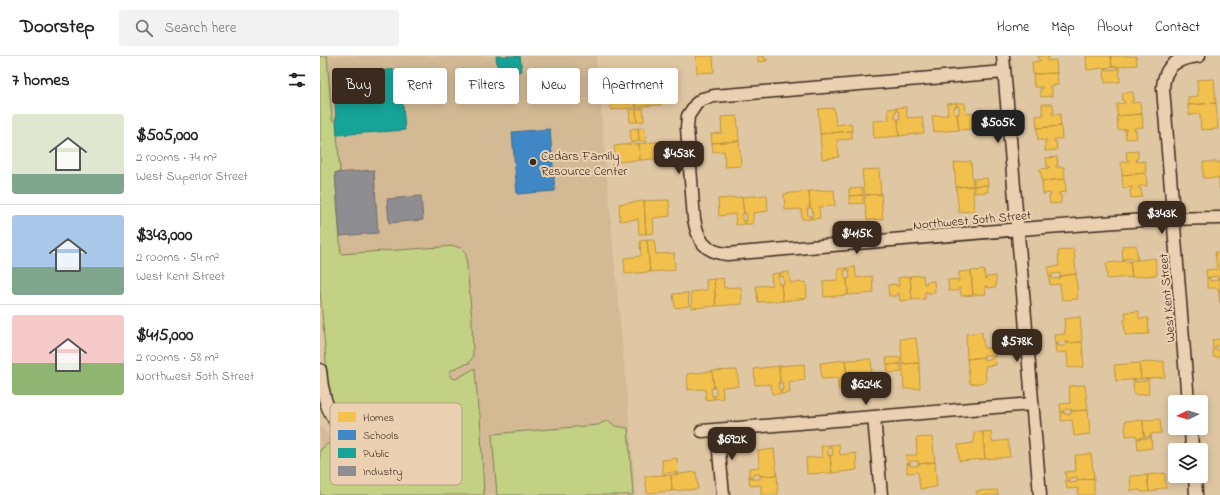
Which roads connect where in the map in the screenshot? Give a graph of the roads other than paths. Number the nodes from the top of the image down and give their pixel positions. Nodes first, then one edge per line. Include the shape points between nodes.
1 (1003, 56) edge
2 (1199, 56) edge
3 (1004, 72) junction
4 (1220, 218) edge
5 (1173, 219) junction
6 (1017, 230) junction
7 (320, 370) edge
8 (1187, 395) edge
9 (1032, 404) junction
10 (330, 411) edge
11 (874, 417) junction
12 (717, 430) junction
13 (702, 431) dead end
14 (1195, 483) edge
15 (723, 495) edge
16 (881, 495) edge
17 (1040, 495) edge
18 (1196, 495) edge

1 - 3 street
2 - 5 street, West Kent Street via 1180,59 1173,64 1163,82
3 - 6 street
3 - 6 street, Northwest 50th Street via 702,99 688,116 687,128 694,219 697,234 705,246 727,254
4 - 5 street, Northwest 50th Street
5 - 6 street, Northwest 50th Street
5 - 8 street, West Kent Street
6 - 9 street
7 - 10 street via 323,394
9 - 11 street
9 - 17 street
11 - 12 street
11 - 16 street
12 - 13 street
12 - 15 street
14 - 18 street

